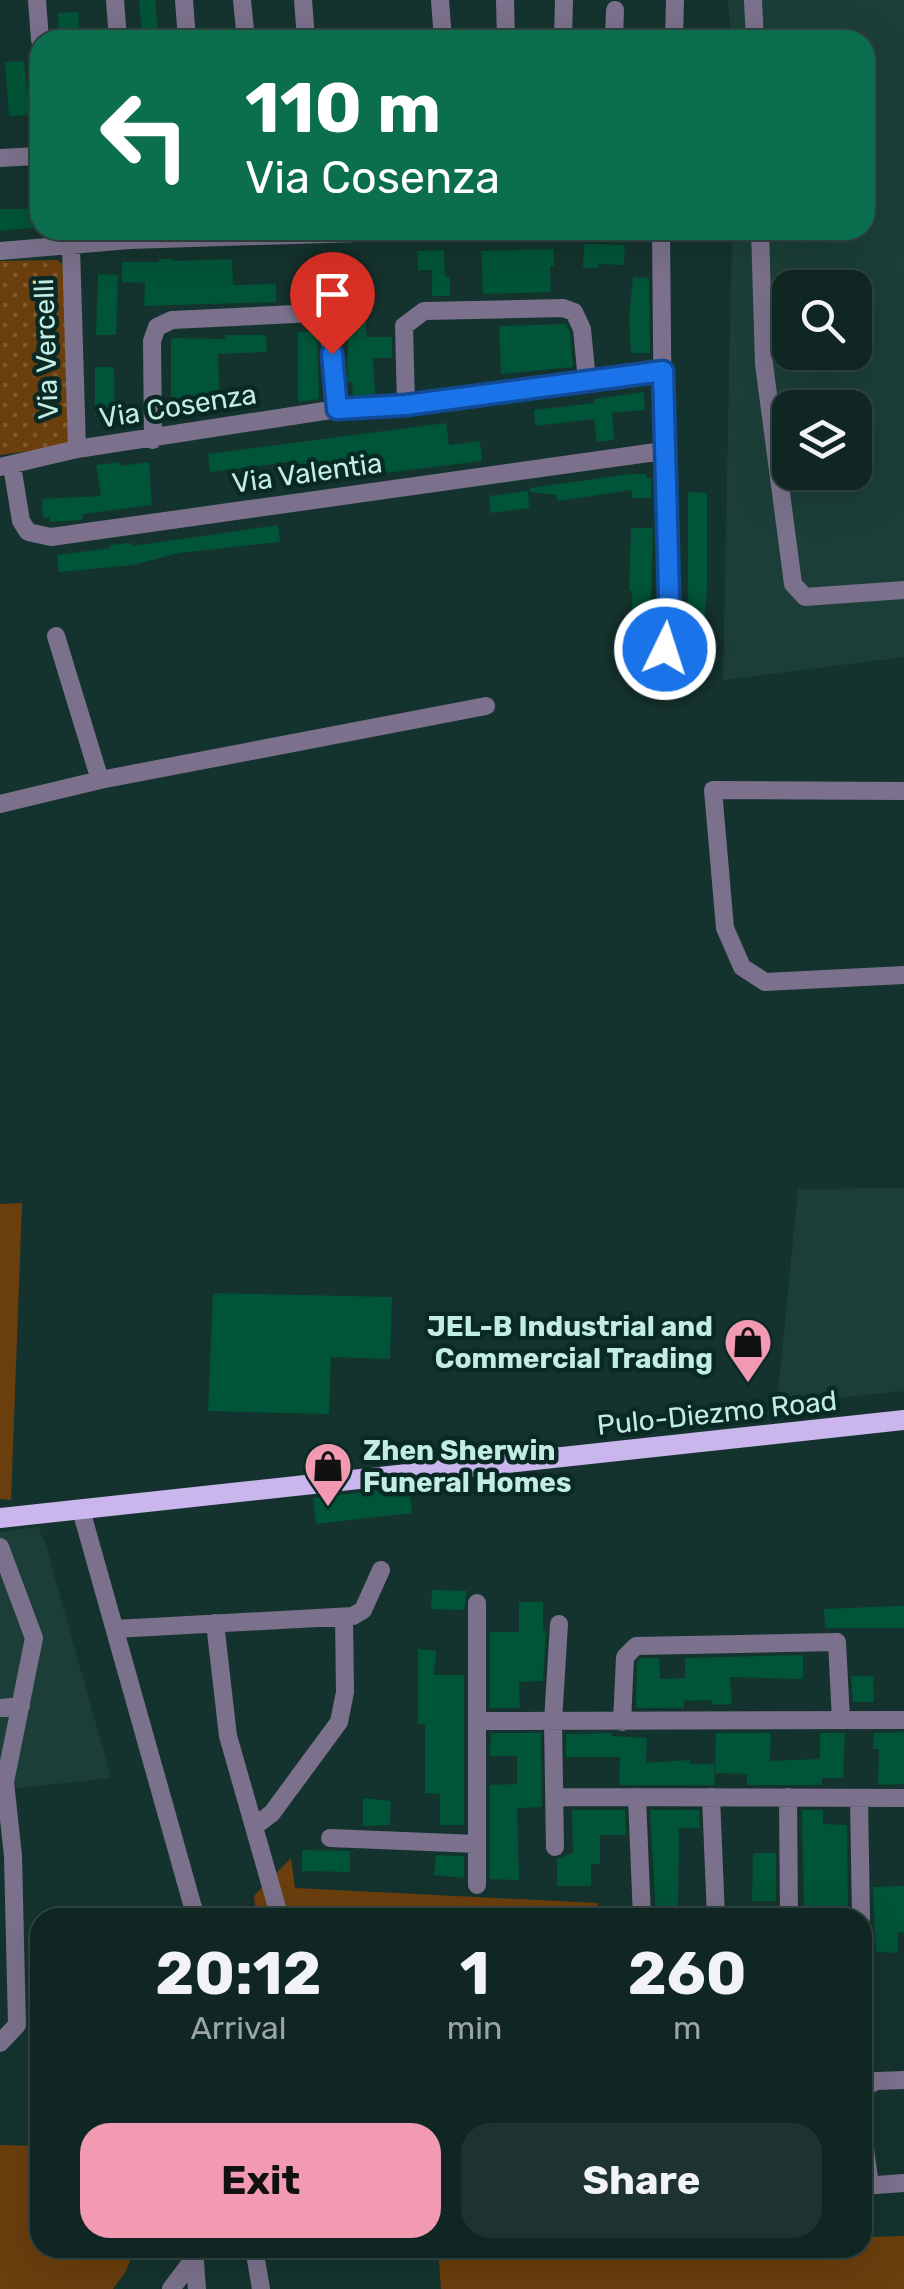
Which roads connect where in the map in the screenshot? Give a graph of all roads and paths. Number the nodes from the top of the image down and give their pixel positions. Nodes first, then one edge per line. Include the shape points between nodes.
1 (36, 0) edge
2 (115, 0) edge
3 (184, 0) edge
4 (242, 0) edge
5 (303, 0) edge
6 (440, 0) edge
7 (505, 0) edge
8 (564, 0) edge
9 (674, 0) edge
10 (753, 0) edge
11 (615, 10) dead end
12 (39, 30) edge
13 (117, 30) edge
14 (186, 30) edge
15 (245, 30) edge
16 (305, 30) edge
17 (442, 30) edge
18 (506, 30) edge
19 (563, 30) edge
20 (614, 30) edge
21 (674, 30) edge
22 (754, 30) edge
23 (30, 156) edge
24 (0, 158) edge
25 (105, 240) edge
26 (661, 240) edge
27 (760, 240) edge
28 (71, 247) junction
29 (0, 251) edge
30 (663, 371) junction
31 (587, 381) junction
32 (406, 405) junction
33 (337, 409) junction
34 (153, 440) junction
35 (77, 449) junction
36 (663, 451) junction
37 (6, 466) edge
38 (904, 590) edge
39 (56, 636) dead end
40 (633, 661) dead end
41 (486, 706) dead end
42 (100, 780) junction
43 (904, 790) edge
44 (1, 799) edge
45 (904, 975) edge
46 (904, 1420) edge
47 (80, 1510) junction
48 (0, 1518) edge
49 (0, 1547) edge
50 (381, 1570) dead end
51 (478, 1603) dead end
52 (344, 1618) junction
53 (215, 1624) junction
54 (559, 1624) dead end
55 (115, 1628) junction
56 (21, 1706) junction
57 (0, 1708) edge
58 (841, 1720) junction
59 (904, 1720) edge
60 (477, 1721) junction
61 (553, 1721) junction
62 (622, 1722) junction
63 (637, 1797) junction
64 (711, 1797) junction
65 (554, 1798) junction
66 (788, 1798) junction
67 (860, 1798) junction
68 (904, 1798) edge
69 (255, 1826) junction
70 (330, 1838) dead end
71 (477, 1844) junction
72 (555, 1847) dead end
73 (6, 1856) edge
74 (477, 1885) dead end
75 (193, 1908) edge
76 (277, 1908) edge
77 (642, 1908) edge
78 (716, 1908) edge
79 (788, 1908) edge
80 (861, 1908) edge
81 (0, 2043) edge
82 (904, 2080) edge
83 (872, 2084) edge
84 (904, 2183) edge
85 (872, 2186) edge
86 (190, 2258) edge
87 (195, 2258) edge
88 (256, 2258) edge
89 (171, 2289) edge
90 (198, 2289) edge
91 (261, 2289) edge

1 - 12 street
2 - 13 street
3 - 14 street
4 - 15 street
5 - 16 street
6 - 17 street
7 - 18 street
8 - 19 street
9 - 21 street
10 - 22 street
11 - 20 street
23 - 24 street
25 - 28 street
26 - 30 street
27 - 38 street via 764,364 793,584 805,596
28 - 29 street
28 - 35 street, Via Vercelli
30 - 31 street, Via Cosenza
30 - 36 street
31 - 32 street, Via Cosenza
31 - 32 street via 574,312 424,311 404,326
32 - 33 street, Via Cosenza
33 - 34 street, Via Cosenza
33 - 34 street via 329,327 315,313 172,320 157,327 152,341
34 - 35 street, Via Cosenza
35 - 37 street, Via Cosenza
36 - 37 street, Via Valentia via 51,537 28,532 21,521
36 - 40 street via 670,633 665,649
39 - 42 street
41 - 42 street
42 - 44 street
43 - 45 street via 713,790 726,928 742,967 765,982
46 - 47 main road, Pulo-Diezmo Road
47 - 48 main road, Pulo-Diezmo Road
47 - 55 street
49 - 56 street via 34,1638
50 - 52 street via 363,1610
51 - 60 street
52 - 53 street
52 - 69 street via 339,1722 272,1814
53 - 55 street
53 - 69 street via 228,1736
54 - 61 street
55 - 75 street
56 - 57 street
56 - 73 street via 5,1782
58 - 59 street
58 - 62 street
58 - 62 street via 837,1642 636,1646 625,1657
60 - 61 street
60 - 71 street
61 - 62 street
61 - 65 street
63 - 64 street
63 - 65 street
63 - 77 street
64 - 66 street
64 - 78 street
65 - 72 street
66 - 67 street
66 - 79 street
67 - 68 street
67 - 80 street
69 - 76 street
70 - 71 street
71 - 74 street
73 - 81 street via 18,2024
82 - 83 street
84 - 85 street
86 - 89 street
87 - 90 street
88 - 91 street

